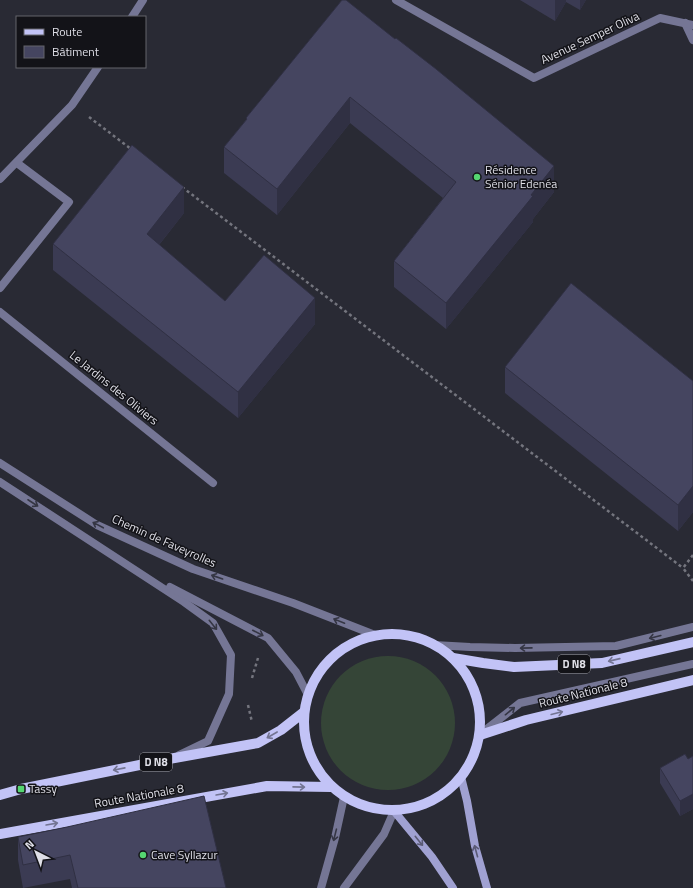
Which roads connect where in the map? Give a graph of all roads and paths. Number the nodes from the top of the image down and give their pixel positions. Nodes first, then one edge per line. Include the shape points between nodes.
1 (143, 0) edge
2 (396, 0) edge
3 (133, 16) edge
4 (684, 23) junction
5 (693, 25) edge
6 (693, 40) edge
7 (97, 68) edge
8 (72, 105) junction
9 (133, 150) edge
10 (17, 163) junction
11 (0, 179) edge
12 (177, 184) edge
13 (0, 288) edge
14 (0, 312) edge
15 (0, 463) edge
16 (0, 482) edge
17 (213, 483) dead end
18 (693, 555) edge
19 (124, 563) junction
20 (683, 568) junction
21 (693, 581) edge
22 (693, 627) edge
23 (375, 635) junction
24 (693, 642) edge
25 (434, 644) junction
26 (259, 654) dead end
27 (453, 658) junction
28 (693, 664) edge
29 (693, 680) edge
30 (250, 684) dead end
31 (308, 695) junction
32 (247, 705) dead end
33 (304, 712) junction
34 (252, 724) dead end
35 (480, 735) junction
36 (169, 760) junction
37 (461, 777) junction
38 (331, 787) junction
39 (0, 795) edge
40 (344, 797) junction
41 (394, 811) junction
42 (0, 834) edge
43 (321, 888) edge
44 (344, 888) edge
45 (453, 888) edge
46 (487, 888) edge

1 - 3 street
2 - 4 street, Avenue Semper Oliva via 534,78 660,18
4 - 5 street, Avenue Semper Oliva
4 - 6 street
7 - 8 street
8 - 9 path
8 - 10 street
10 - 11 street
10 - 13 street via 69,202
12 - 20 path
14 - 17 street, Le Jardins des Oliviers
23 -> 15 street, Chemin de Faveyrolles via 293,603 193,569 97,525
16 -> 19 street
18 - 20 path
19 -> 31 street via 268,638 296,672
19 -> 36 street via 213,623 231,655 229,694 208,741
20 - 21 path
22 -> 25 street, D N8 via 616,646 515,648
23 - 25 main road via 396,634 416,637
23 - 31 main road via 353,643 333,656 318,674
24 -> 27 main road, Route Nationale 8 / D N8 via 602,663 514,667
25 - 27 main road
26 - 30 path
27 - 35 main road via 466,674 476,693
35 -> 28 street, D N8 via 520,704
35 -> 29 main road, Route Nationale 8 via 526,720
31 - 33 main road
32 - 34 path
33 -> 36 main road, D N8 via 281,730 258,743
33 - 38 main road via 304,733 308,753
35 - 37 main road via 473,757
36 -> 39 main road, D N8
37 - 41 main road via 442,795 425,804
46 -> 37 main road via 475,846
38 - 40 main road
42 -> 38 main road, Route Nationale 8 via 267,786
40 - 41 main road via 368,808
40 -> 43 street
41 - 44 street via 384,834
41 -> 45 main road via 432,857

